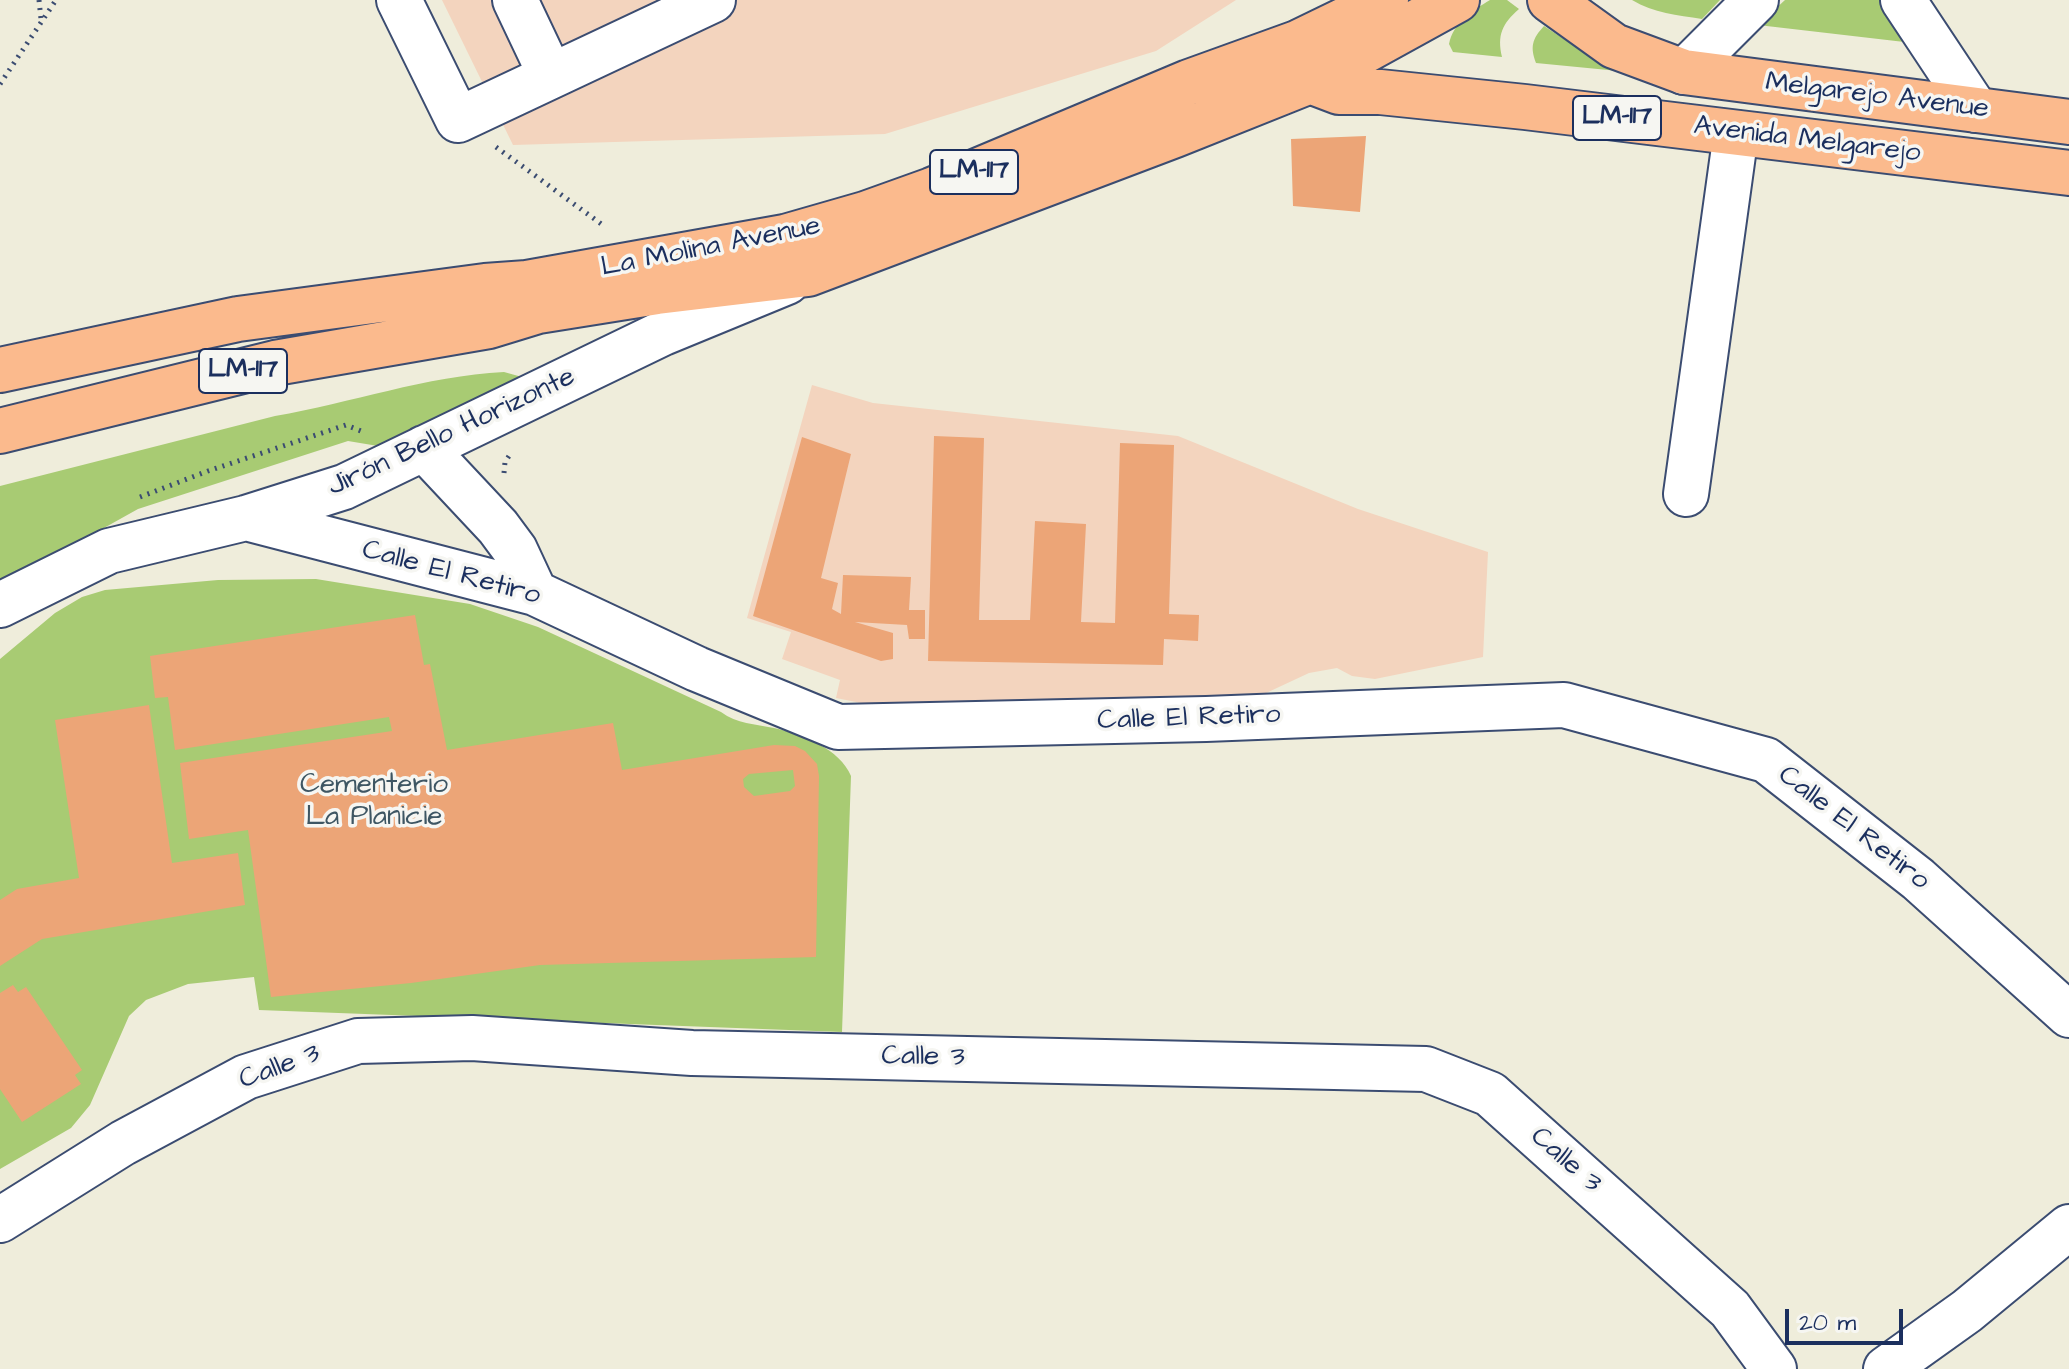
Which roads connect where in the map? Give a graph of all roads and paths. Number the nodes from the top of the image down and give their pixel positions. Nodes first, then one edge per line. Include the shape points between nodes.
1 (39, 0) edge
2 (56, 0) edge
3 (399, 0) edge
4 (515, 0) edge
5 (713, 0) edge
6 (1386, 0) edge
7 (1457, 0) edge
8 (1550, 0) edge
9 (1756, 0) edge
10 (1903, 0) edge
11 (42, 20) junction
12 (1684, 72) junction
13 (551, 76) junction
14 (1310, 81) junction
15 (0, 84) edge
16 (1976, 110) junction
17 (1109, 116) junction
18 (458, 120) junction
19 (2069, 122) edge
20 (1736, 133) junction
21 (2069, 173) edge
22 (611, 232) dead end
23 (808, 274) junction
24 (0, 370) edge
25 (0, 431) edge
26 (370, 435) dead end
27 (518, 442) dead end
28 (424, 448) junction
29 (504, 475) dead end
30 (1686, 494) dead end
31 (137, 499) dead end
32 (246, 518) junction
33 (535, 593) junction
34 (0, 605) edge
35 (2069, 1015) edge
36 (0, 1220) edge
37 (2069, 1227) edge
38 (1774, 1369) edge
39 (1886, 1369) edge

1 - 11 path
2 - 11 path
3 - 18 street
4 - 13 street
5 - 13 street
6 - 17 main road, La Molina Avenue / LM-117 via 1297,43
7 - 14 main road, LM-117
8 - 12 main road, Avenida Melgarejo / LM-117 via 1614,46
9 - 12 street
10 - 16 street
11 - 15 path
12 - 16 main road, Melgarejo Avenue / LM-117
13 - 18 street
14 - 20 main road, Avenida Melgarejo / LM-117 via 1339,92 1433,97
14 - 23 main road, La Molina Avenue / LM-117
16 - 19 main road, Melgarejo Avenue / LM-117
17 - 23 main road via 1085,139 858,233
17 - 24 main road, La Molina Avenue / LM-117 via 932,190 785,237 527,283 238,319
18 - 22 path
20 - 21 main road, Avenida Melgarejo / LM-117
20 - 30 street
23 - 25 main road, La Molina Avenue / LM-117 via 538,311 489,326 275,363
23 - 28 street, Jirón Bello Horizonte via 663,333
26 - 31 path via 346,425
27 - 29 path via 505,462
28 - 32 street, Jirón Bello Horizonte via 344,487
28 - 33 street via 498,527
32 - 33 street, Calle El Retiro
32 - 34 street, Jirón Bello Horizonte via 109,551
33 - 35 street, Calle El Retiro via 838,727 1564,705 1766,760 1918,879
36 - 38 street, Calle 3 via 123,1143 246,1077 358,1041 472,1038 692,1053 1426,1069 1490,1094 1730,1309
37 - 39 street

